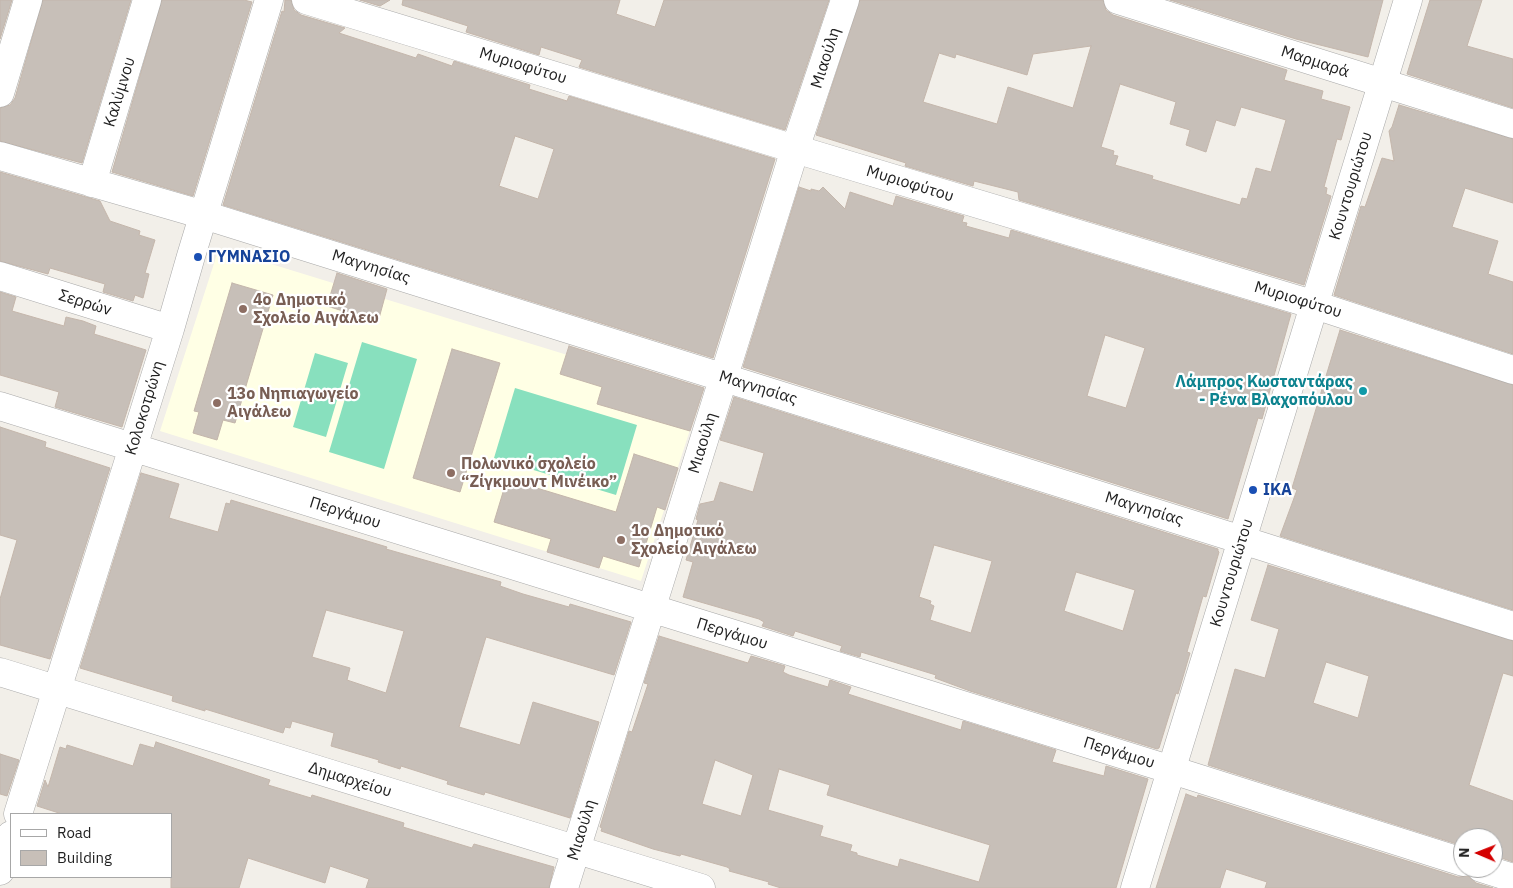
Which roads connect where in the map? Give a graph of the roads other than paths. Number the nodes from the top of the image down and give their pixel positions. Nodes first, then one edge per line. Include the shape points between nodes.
1 (28, 0) edge
2 (147, 0) edge
3 (269, 0) edge
4 (306, 0) edge
5 (845, 0) edge
6 (1118, 0) edge
7 (1408, 0) edge
8 (1383, 84) junction
9 (0, 93) edge
10 (1513, 124) edge
11 (795, 149) junction
12 (0, 156) edge
13 (92, 183) junction
14 (204, 215) junction
15 (0, 276) edge
16 (1315, 305) junction
17 (170, 329) junction
18 (1513, 370) edge
19 (724, 377) junction
20 (0, 406) edge
21 (133, 446) junction
22 (1242, 540) junction
23 (651, 609) junction
24 (1513, 626) edge
25 (0, 672) edge
26 (57, 690) junction
27 (1172, 770) junction
28 (18, 813) edge
29 (10, 838) edge
30 (576, 850) junction
31 (1453, 859) edge
32 (0, 870) edge
33 (564, 888) edge
34 (700, 888) edge
35 (1135, 888) edge

1 - 9 street
2 - 13 street, Καλύμνου
3 - 14 street, Κολοκοτρώνη
4 - 11 street, Μυριοφύτου
5 - 11 street, Μιαούλη
6 - 8 street, Μαρμαρά
7 - 8 street, Κουντουριώτου
8 - 10 street, Μαρμαρά
8 - 16 street, Κουντουριώτου
11 - 16 street, Μυριοφύτου
11 - 19 street, Μιαούλη
12 - 13 street, Μαγνησίας
13 - 14 street, Μαγνησίας
14 - 17 street, Κολοκοτρώνη
14 - 19 street, Μαγνησίας
15 - 17 street, Σερρών
16 - 18 street, Μυριοφύτου
16 - 22 street, Κουντουριώτου
17 - 21 street, Κολοκοτρώνη
19 - 22 street, Μαγνησίας
19 - 23 street, Μιαούλη
20 - 21 street, Περγάμου
21 - 23 street, Περγάμου
21 - 26 street, Κολοκοτρώνη
22 - 24 street, Μαγνησίας
22 - 27 street, Κουντουριώτου
23 - 27 street, Περγάμου
23 - 30 street, Μιαούλη
25 - 26 street, Δημαρχείου
26 - 28 street, Κολοκοτρώνη
26 - 30 street, Δημαρχείου
27 - 31 street, Περγάμου
27 - 35 street, Κουντουριώτου
29 - 32 street
30 - 33 street, Μιαούλη
30 - 34 street, Δημαρχείου

